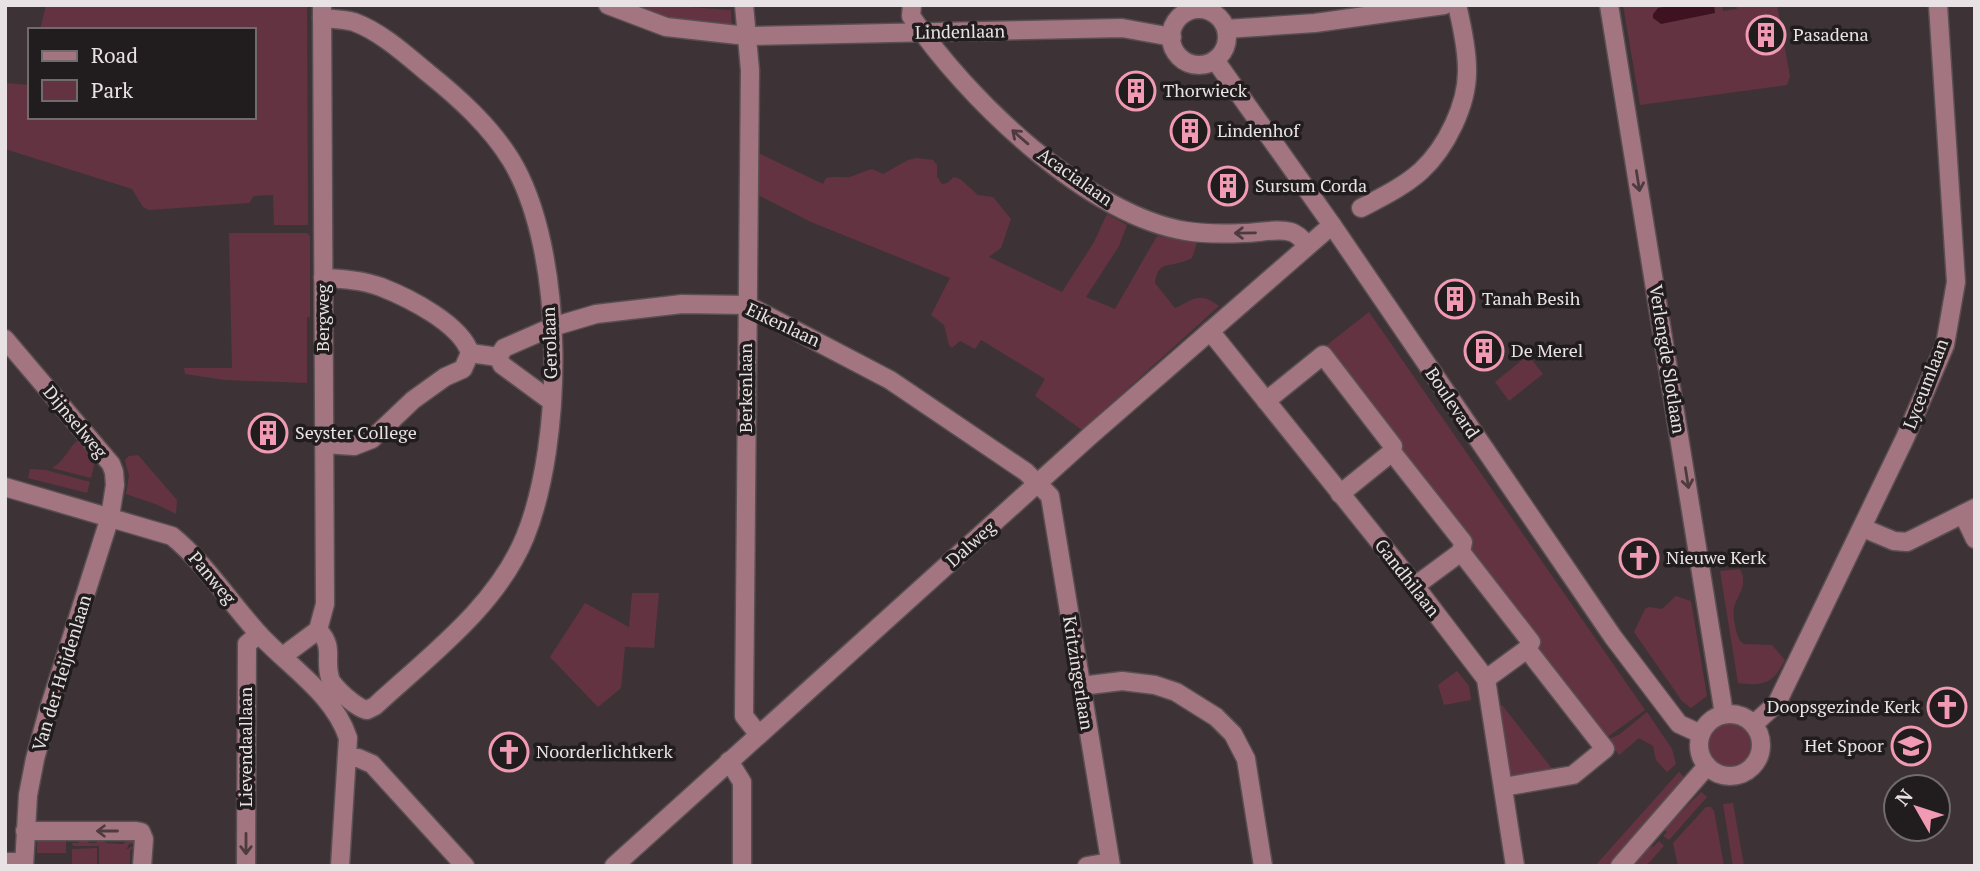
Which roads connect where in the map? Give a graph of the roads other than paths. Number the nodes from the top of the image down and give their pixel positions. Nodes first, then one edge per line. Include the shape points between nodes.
1 (608, 5) edge
2 (744, 5) edge
3 (912, 5) edge
4 (1444, 5) edge
5 (1457, 5) edge
6 (1609, 5) edge
7 (1938, 5) edge
8 (1180, 10) edge
9 (322, 11) edge
10 (1226, 29) junction
11 (923, 33) junction
12 (747, 36) junction
13 (1172, 37) junction
14 (1215, 60) junction
15 (1361, 208) dead end
16 (1332, 225) junction
17 (1307, 245) junction
18 (323, 278) junction
19 (747, 305) junction
20 (552, 327) junction
21 (1210, 331) junction
22 (5, 338) edge
23 (470, 353) junction
24 (498, 356) junction
25 (551, 401) junction
26 (1266, 401) junction
27 (324, 444) junction
28 (1392, 452) junction
29 (1038, 483) junction
30 (5, 487) edge
31 (1339, 494) junction
32 (1969, 511) edge
33 (110, 517) junction
34 (1863, 528) junction
35 (1975, 539) edge
36 (1461, 552) junction
37 (1415, 586) junction
38 (318, 630) junction
39 (259, 634) junction
40 (1527, 649) junction
41 (283, 656) junction
42 (1486, 679) junction
43 (1081, 686) junction
44 (1724, 714) junction
45 (1754, 724) junction
46 (1701, 734) junction
47 (759, 735) junction
48 (347, 758) junction
49 (730, 761) junction
50 (1707, 766) junction
51 (1503, 787) junction
52 (25, 831) junction
53 (5, 862) edge
54 (24, 864) edge
55 (1110, 864) edge
56 (142, 866) edge
57 (246, 866) edge
58 (340, 866) edge
59 (466, 866) edge
60 (614, 866) edge
61 (742, 866) edge
62 (1087, 866) edge
63 (1263, 866) edge
64 (1515, 866) edge
65 (1619, 866) edge

1 - 12 street, Lindenlaan via 666,27
2 - 12 street, Berkenlaan
3 - 11 street, Acacialaan via 911,16
4 - 10 street via 1315,23
5 - 15 street via 1467,71 1455,121 1422,170
6 -> 44 street, Verlengde Slotlaan
7 - 34 street, Lyceumlaan via 1956,282 1945,345
8 - 10 street via 1206,10 1220,18
8 - 13 street
9 - 18 street, Bergweg
9 - 20 street, Gerolaan via 374,32 441,83 500,144 529,196 539,230
10 - 14 street via 1226,45
11 - 12 street, Lindenlaan
11 - 13 street, Lindenlaan via 1122,28
17 -> 11 street, Acacialaan via 1296,233 1284,230 1186,231 1140,219 1096,196 1015,133
12 - 19 street, Berkenlaan
13 - 14 street via 1175,51 1186,61
14 - 16 street, Boulevard
16 - 17 street, Dalweg
16 - 46 street, Boulevard via 1613,637 1679,724
17 - 21 street, Dalweg
18 - 23 street via 381,287 423,307 458,332
18 - 27 street, Bergweg
19 - 20 street, Eikenlaan via 631,309
19 - 29 street, Eikenlaan via 890,380
19 - 47 street, Berkenlaan via 744,716
20 - 24 street, Eikenlaan via 504,348
20 - 25 street, Gerolaan
21 - 26 street, Gandhilaan
21 - 29 street, Dalweg
22 - 33 street, Dijnselweg via 111,464 115,485
23 - 24 street
23 - 27 street via 463,369 413,400 372,439 354,446
24 - 25 street via 502,365
25 - 38 street, Gerolaan via 538,498 524,538 505,574 466,622 368,710 358,707 333,683 328,643
26 - 28 street via 1323,355 1393,446
26 - 31 street, Gandhilaan
27 - 38 street, Bergweg via 325,604
28 - 31 street
28 - 36 street via 1463,542
29 - 43 street, Kritzingerlaan via 1050,496
29 - 47 street, Dalweg
30 - 33 street, Panweg
31 - 37 street, Gandhilaan
32 - 34 street via 1907,542
32 - 35 street
33 - 39 street, Panweg via 172,536
33 - 52 street, Van der Heijdenlaan via 47,715 28,795
34 - 45 street, Lyceumlaan via 1777,703
36 - 37 street
36 - 40 street via 1531,642
37 - 42 street, Gandhilaan
38 - 41 street
39 - 41 street, Panweg
39 -> 57 street, Lievendaallaan via 247,644
40 - 42 street
40 - 51 street via 1605,750 1573,775
41 - 48 street, Panweg via 342,720 348,738
42 - 51 street, Gandhilaan
43 - 55 street, Kritzingerlaan
43 - 63 street via 1122,681 1155,685 1176,692 1216,717 1233,734 1246,759
44 - 45 street via 1743,716
44 - 46 street via 1710,721
45 - 50 street via 1762,747 1749,770 1731,776
46 - 50 street via 1700,751
47 - 49 street, Dalweg
48 - 58 street, Panweg
48 - 59 street via 372,764
49 - 60 street, Dalweg
49 - 61 street via 742,782
50 - 65 street
51 - 64 street, Gandhilaan
52 - 54 street, Van der Heijdenlaan
56 -> 52 street via 141,832
53 - 54 street
55 - 62 street

